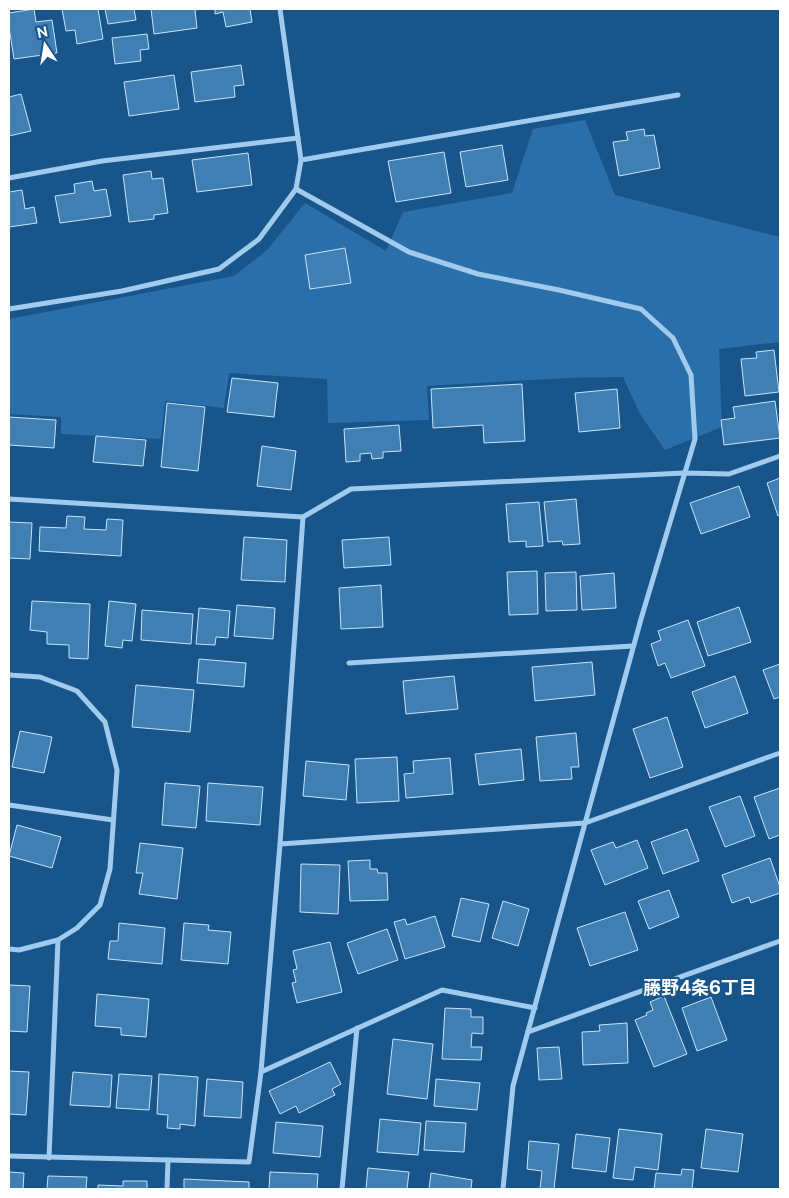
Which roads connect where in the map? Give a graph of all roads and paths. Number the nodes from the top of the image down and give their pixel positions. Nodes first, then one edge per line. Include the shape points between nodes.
1 (280, 9) edge
2 (678, 96) dead end
3 (298, 138) junction
4 (301, 160) junction
5 (9, 178) edge
6 (296, 189) junction
7 (9, 309) edge
8 (780, 456) edge
9 (684, 473) junction
10 (9, 499) edge
11 (303, 517) junction
12 (633, 646) junction
13 (349, 663) dead end
14 (9, 675) edge
15 (780, 753) edge
16 (9, 805) edge
17 (113, 820) junction
18 (585, 823) junction
19 (280, 844) junction
20 (58, 940) junction
21 (780, 941) edge
22 (9, 949) edge
23 (535, 1008) junction
24 (357, 1028) junction
25 (528, 1032) junction
26 (261, 1072) junction
27 (9, 1156) edge
28 (49, 1158) junction
29 (168, 1160) junction
30 (167, 1189) edge
31 (342, 1189) edge
32 (504, 1189) edge

1 - 3 street
2 - 4 street
3 - 4 street
3 - 5 street via 102,161
4 - 6 street
6 - 7 street via 259,239 219,268 122,291
6 - 9 street via 409,252 478,274 641,309 673,338 691,376 695,439
8 - 9 street via 729,474
9 - 11 street via 352,490
9 - 12 street
10 - 11 street
11 - 19 street
12 - 13 street
12 - 18 street
14 - 17 street via 40,677 77,691 105,722 117,770
15 - 18 street
16 - 17 street
17 - 20 street via 110,869 100,905 77,928
18 - 19 street
18 - 23 street
19 - 26 street
20 - 22 street via 18,950
20 - 28 street
21 - 25 street
23 - 24 street via 442,990
23 - 25 street
24 - 26 street
24 - 31 street
25 - 32 street via 514,1086
26 - 29 street via 249,1162
27 - 28 street
28 - 29 street
29 - 30 street

